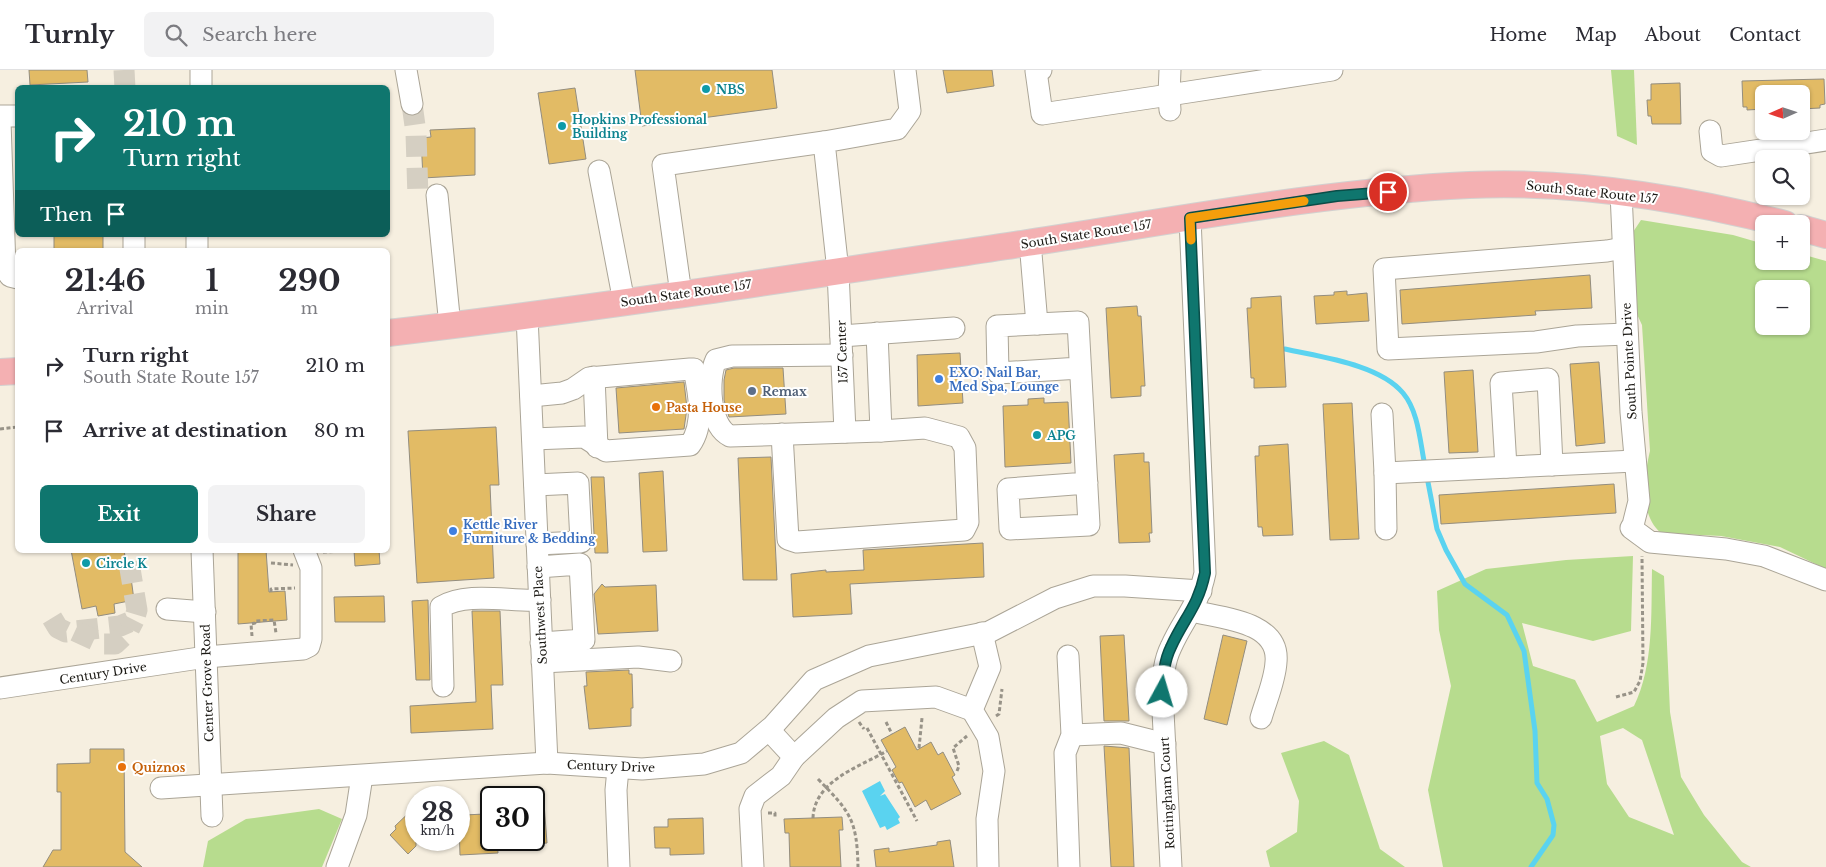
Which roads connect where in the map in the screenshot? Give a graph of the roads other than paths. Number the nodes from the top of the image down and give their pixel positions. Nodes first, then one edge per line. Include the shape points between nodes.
1 (201, 70) edge
2 (406, 70) edge
3 (905, 70) edge
4 (1040, 70) edge
5 (1170, 70) edge
6 (1332, 70) edge
7 (1227, 78) edge
8 (201, 85) edge
9 (1169, 103) junction
10 (412, 104) tunnel mouth
11 (0, 116) edge
12 (15, 116) edge
13 (0, 121) edge
14 (1710, 131) dead end
15 (1826, 140) edge
16 (824, 142) junction
17 (600, 171) dead end
18 (1620, 193) junction
19 (437, 195) tunnel mouth
20 (1755, 216) edge
21 (1190, 218) junction
22 (1810, 231) edge
23 (1826, 235) edge
24 (1030, 242) junction
25 (1623, 248) junction
26 (838, 271) junction
27 (15, 277) edge
28 (681, 294) junction
29 (624, 302) junction
30 (527, 316) junction
31 (1037, 324) junction
32 (450, 326) junction
33 (954, 328) dead end
34 (390, 333) edge
35 (877, 333) junction
36 (1627, 334) junction
37 (842, 345) junction
38 (1080, 368) junction
39 (15, 371) edge
40 (0, 372) edge
41 (594, 377) junction
42 (531, 396) junction
43 (1382, 414) dead end
44 (881, 431) junction
45 (845, 432) junction
46 (782, 434) junction
47 (533, 439) junction
48 (597, 447) junction
49 (1635, 460) junction
50 (1552, 465) junction
51 (1506, 467) junction
52 (1385, 473) junction
53 (1087, 484) dead end
54 (535, 485) junction
55 (1386, 529) dead end
56 (537, 544) junction
57 (202, 553) edge
58 (312, 561) edge
59 (538, 567) junction
60 (1826, 580) edge
61 (1201, 590) junction
62 (540, 600) junction
63 (167, 609) dead end
64 (1192, 611) junction
65 (205, 612) junction
66 (982, 633) junction
67 (542, 653) junction
68 (1068, 656) dead end
69 (206, 657) junction
70 (671, 661) dead end
71 (443, 686) dead end
72 (0, 688) edge
73 (972, 710) junction
74 (1261, 718) dead end
75 (769, 730) junction
76 (1072, 735) junction
77 (1165, 744) junction
78 (794, 758) junction
79 (547, 764) junction
80 (618, 769) junction
81 (362, 776) junction
82 (211, 784) junction
83 (161, 788) dead end
84 (212, 816) dead end
85 (337, 867) edge
86 (619, 867) edge
87 (753, 867) edge
88 (988, 867) edge
89 (1069, 867) edge
90 (1171, 867) edge

1 - 8 street
2 - 10 street
3 - 16 street via 910,111 897,129
4 - 9 street via 1036,71 1042,114
5 - 9 street
6 - 7 street
7 - 9 street
11 - 12 street
13 - 27 street via 5,268
14 - 15 street via 1712,152 1721,156
16 - 26 street, 157 Center
16 - 28 street via 663,165
17 - 29 street
18 - 20 main road, South State Route 157 via 1724,208
18 - 21 main road, South State Route 157 via 1550,186 1472,185 1337,196
18 - 25 street, South Pointe Drive
19 - 32 street
21 - 24 main road, South State Route 157
21 - 61 street, Rottingham Court via 1204,512 1205,573
22 - 23 main road
24 - 26 main road, South State Route 157
24 - 31 street
25 - 36 street, South Pointe Drive
25 - 36 street via 1384,269 1387,339 1388,349
26 - 28 main road, South State Route 157
26 - 37 street, 157 Center
28 - 29 main road, South State Route 157
29 - 30 main road, South State Route 157
30 - 32 main road, South State Route 157
30 - 42 street, Southwest Place
31 - 38 street via 1078,322
31 - 38 street via 996,326 998,373
32 - 34 main road, South State Route 157
33 - 35 street
35 - 37 street
35 - 44 street
36 - 49 street, South Pointe Drive
37 - 45 street, 157 Center
37 - 46 street via 716,360 712,367 713,414 718,427 730,436
38 - 53 street
39 - 40 main road
41 - 42 street via 562,393
41 - 48 street
41 - 48 street via 694,369 699,392 698,433 690,445 606,451
42 - 47 street, Southwest Place
43 - 52 street
44 - 45 street
44 - 46 street via 924,428 959,437 965,448 968,522 964,530 797,542 788,539
45 - 46 street
47 - 48 street via 584,438
47 - 54 street, Southwest Place
49 - 50 street
49 - 60 street, South Pointe Drive via 1639,501 1633,525 1636,532 1650,542 1764,556
50 - 51 street
50 - 51 street via 1548,379 1501,383
51 - 52 street
52 - 55 street
54 - 56 street, Southwest Place
54 - 56 street via 578,483 581,542
56 - 59 street, Southwest Place
57 - 65 street, Center Grove Road
58 - 69 street, Century Drive via 309,646
59 - 62 street, Southwest Place
59 - 67 street via 580,564 584,640
61 - 64 street, Rottingham Court
61 - 66 street, Century Drive via 1093,586 1055,598 990,632
62 - 67 street, Southwest Place
62 - 71 street via 492,598 449,602 441,607
63 - 65 street
64 - 74 street via 1264,631 1271,641 1276,661
64 - 77 street, Rottingham Court via 1170,647 1165,667 1162,692
65 - 69 street, Center Grove Road
66 - 73 street via 990,667
66 - 75 street, Century Drive via 869,656 814,680
67 - 70 street
67 - 79 street, Southwest Place
68 - 76 street
69 - 72 street, Century Drive
69 - 82 street, Center Grove Road
73 - 78 street via 936,697 862,701 836,718
73 - 88 street via 988,737 994,771 988,819
75 - 78 street
75 - 80 street, Century Drive via 741,753 704,764
76 - 77 street via 1121,733
76 - 89 street via 1065,753
77 - 90 street, Rottingham Court
78 - 87 street via 781,776 755,796 750,809
79 - 80 street, Century Drive
79 - 81 street, Century Drive
80 - 86 street
81 - 82 street, Century Drive
81 - 85 street via 356,815
82 - 83 street, Century Drive
82 - 84 street, Center Grove Road

